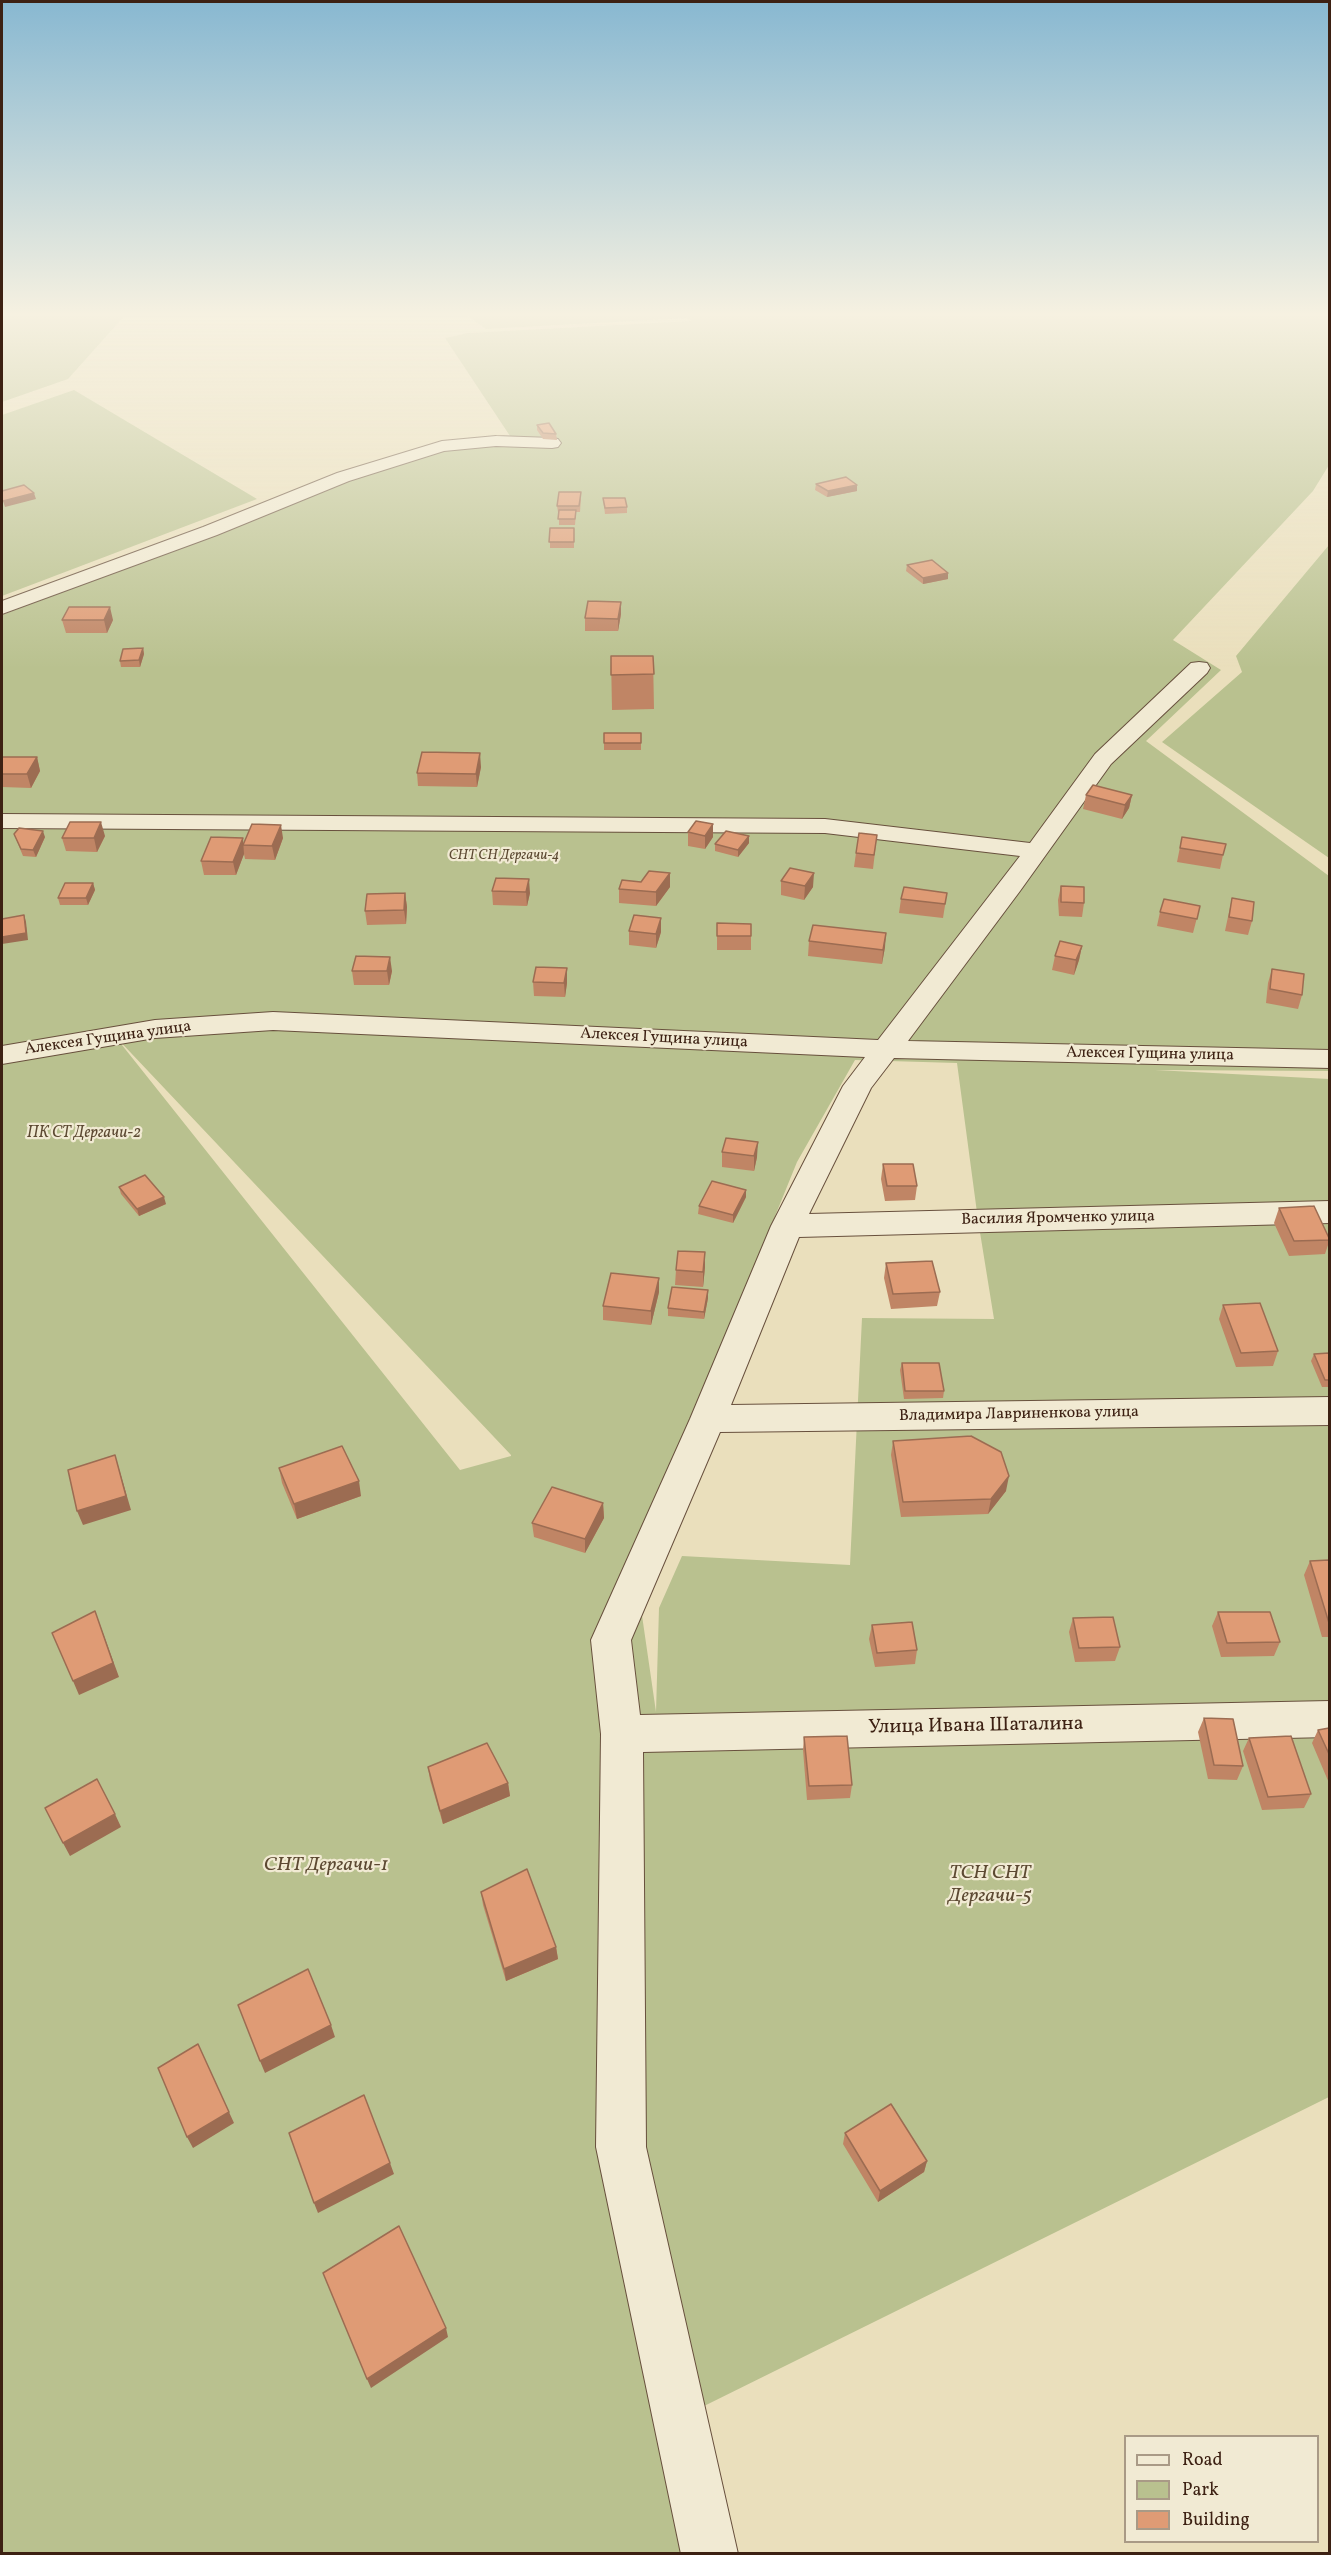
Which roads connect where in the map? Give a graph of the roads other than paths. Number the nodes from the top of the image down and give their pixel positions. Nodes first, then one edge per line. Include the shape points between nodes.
1 (552, 443) edge
2 (2, 608) edge
3 (1199, 668) dead end
4 (2, 821) edge
5 (1037, 851) junction
6 (886, 1049) junction
7 (2, 1055) edge
8 (1329, 1059) edge
9 (1329, 1212) edge
10 (787, 1226) junction
11 (1329, 1411) edge
12 (708, 1419) junction
13 (1329, 1719) edge
14 (622, 1734) junction
15 (710, 2553) edge

1 - 2 street via 496,441 442,446 343,477
3 - 5 street via 1103,759
4 - 5 street via 825,826
5 - 6 street
6 - 7 street, Алексея Гущина улица via 273,1021 155,1029
6 - 8 street, Алексея Гущина улица
6 - 10 street via 858,1086
9 - 10 street, Василия Яромченко улица
10 - 12 street
11 - 12 street, Владимира Лавриненкова улица
12 - 14 street via 610,1640
13 - 14 street, Улица Ивана Шаталина
14 - 15 street via 621,2147

